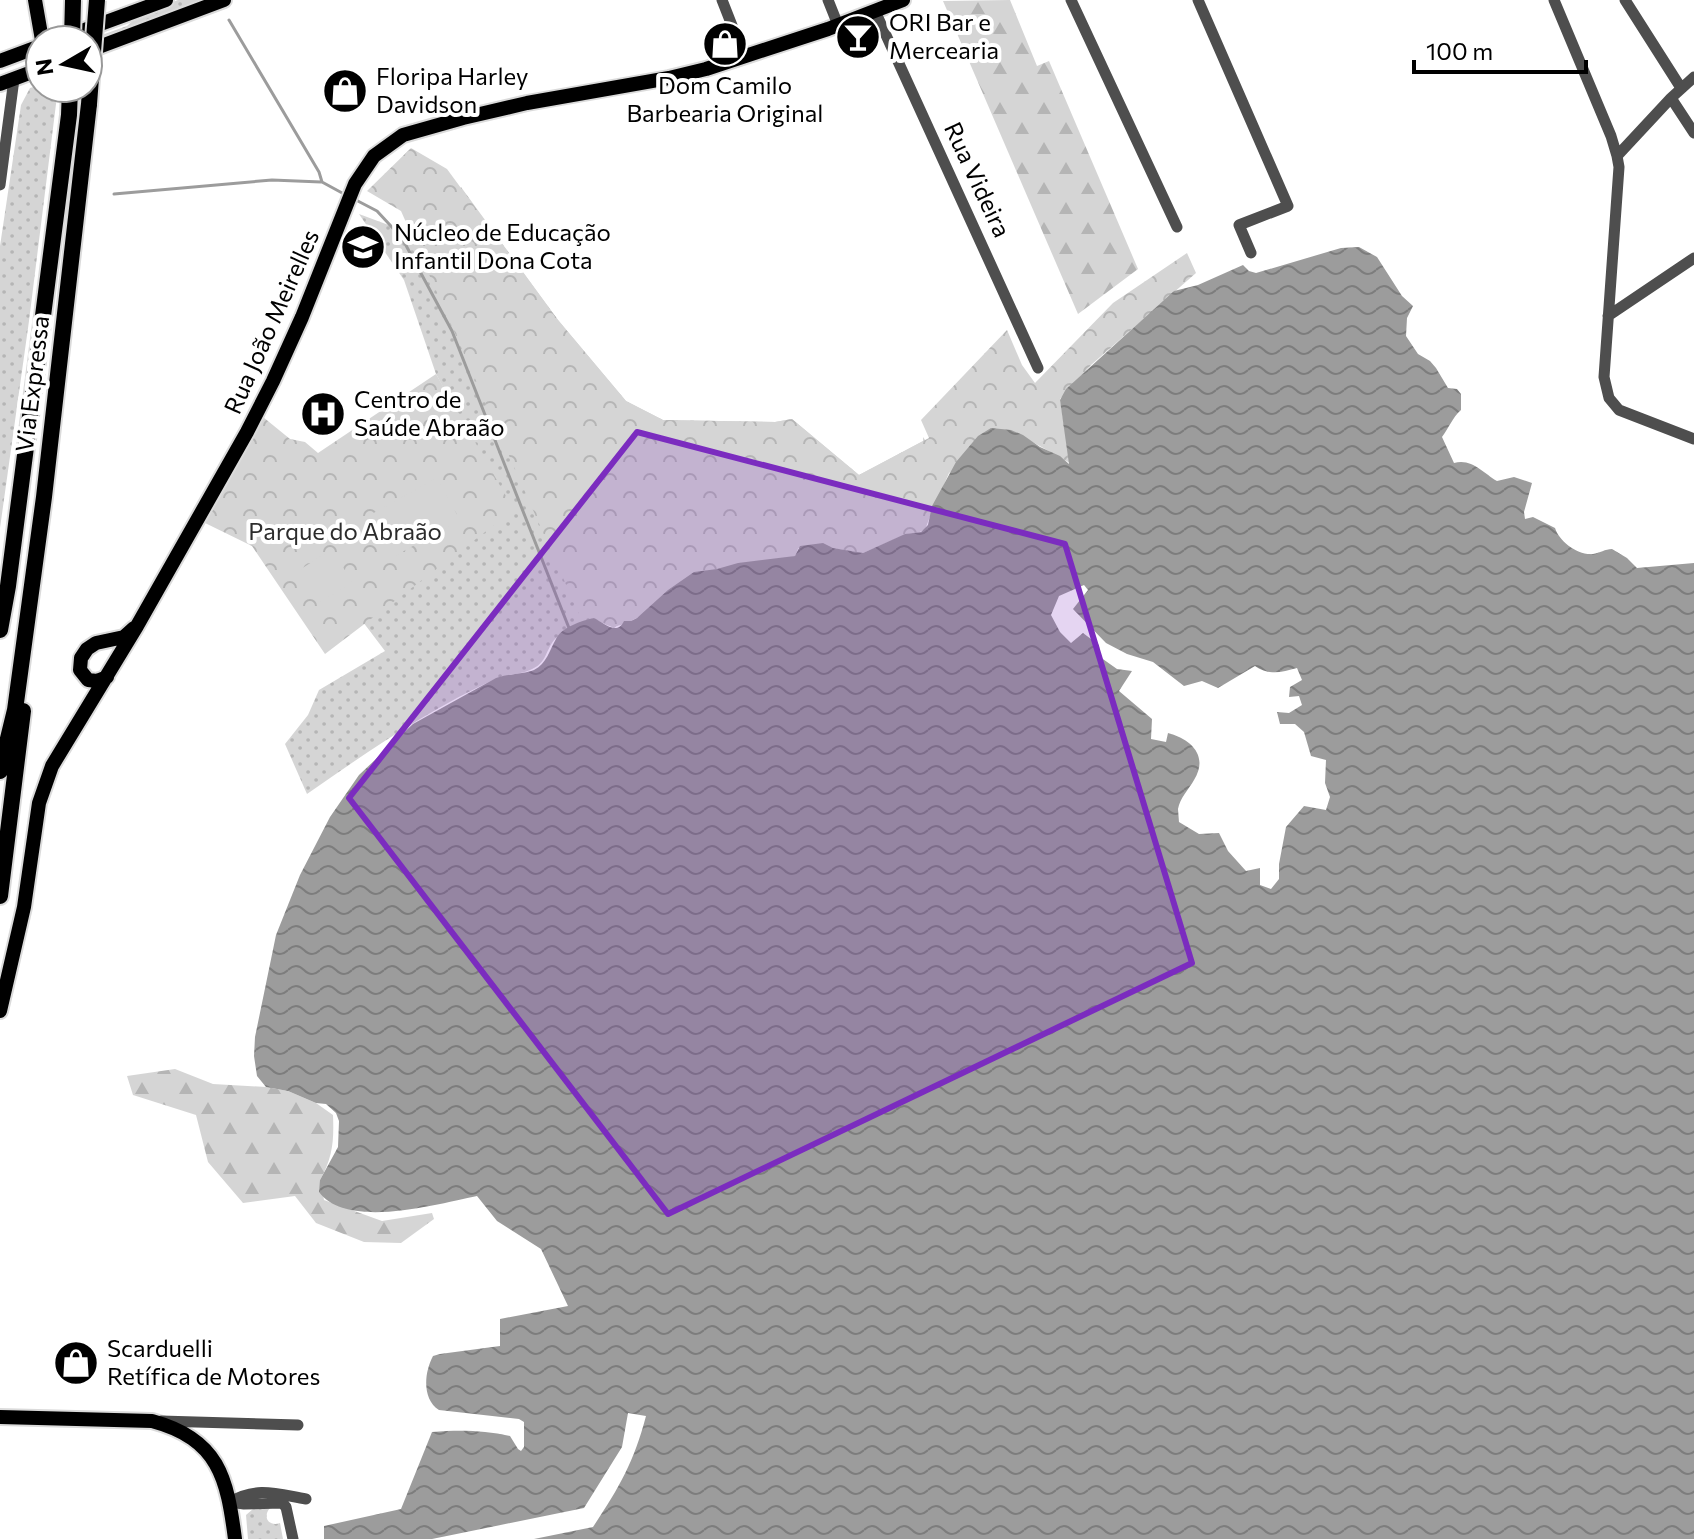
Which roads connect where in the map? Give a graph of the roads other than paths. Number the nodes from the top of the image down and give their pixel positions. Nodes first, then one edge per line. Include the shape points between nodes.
1 (35, 0) edge
2 (73, 0) edge
3 (97, 0) edge
4 (166, 0) edge
5 (224, 0) edge
6 (722, 0) edge
7 (828, 0) edge
8 (903, 0) edge
9 (1071, 0) edge
10 (1198, 0) edge
11 (1554, 0) edge
12 (1625, 0) edge
13 (875, 11) junction
14 (39, 24) edge
15 (72, 24) edge
16 (101, 24) edge
17 (838, 25) junction
18 (104, 45) edge
19 (24, 52) edge
20 (16, 55) junction
21 (744, 56) junction
22 (0, 61) edge
23 (1694, 77) edge
24 (7, 81) edge
25 (1681, 88) junction
26 (1671, 98) junction
27 (69, 104) edge
28 (1694, 133) edge
29 (1617, 156) junction
30 (0, 185) edge
31 (1177, 227) dead end
32 (1251, 253) dead end
33 (1694, 258) edge
34 (1608, 316) junction
35 (1038, 368) dead end
36 (1694, 439) edge
37 (26, 622) junction
38 (137, 626) junction
39 (0, 630) edge
40 (107, 677) junction
41 (0, 771) edge
42 (0, 896) edge
43 (0, 1011) edge
44 (0, 1417) edge
45 (152, 1421) junction
46 (198, 1422) junction
47 (298, 1425) dead end
48 (184, 1433) junction
49 (306, 1499) dead end
50 (230, 1502) junction
51 (235, 1539) edge
52 (293, 1539) edge

1 - 14 main road
2 - 15 highway, bridge
3 - 37 highway, Via Expressa, bridge
4 - 16 main road
5 - 18 main road
6 - 21 street
7 - 17 street
8 - 13 main road, Rua João Meirelles
9 - 31 street
10 - 32 street via 1288,206 1239,225
11 - 29 street
12 - 25 street
13 - 17 main road, Rua João Meirelles
13 - 35 street, Rua Videira
17 - 21 main road, Rua João Meirelles
19 - 20 main road
20 - 22 main road
20 - 24 main road
21 - 38 main road, Rua João Meirelles via 669,78 467,117 403,135 374,156 355,184 273,381
23 - 25 street
24 - 30 street
25 - 26 street
26 - 28 street
26 - 29 street
27 - 39 highway, Via Expressa
29 - 34 street
33 - 34 street
34 - 36 street via 1604,377 1609,398 1619,410
37 - 41 highway, Via Expressa via 15,710
37 - 42 highway via 25,689
38 - 40 main road, Rua João Meirelles
38 - 40 main road via 84,653 80,666 85,677
40 - 43 main road, Rua João Meirelles via 43,789
44 - 45 main road
45 - 46 street
45 - 48 main road
46 - 47 street
46 - 48 street
48 - 50 main road via 210,1455
49 - 50 street via 255,1492
50 - 51 main road
50 - 52 street via 282,1503

